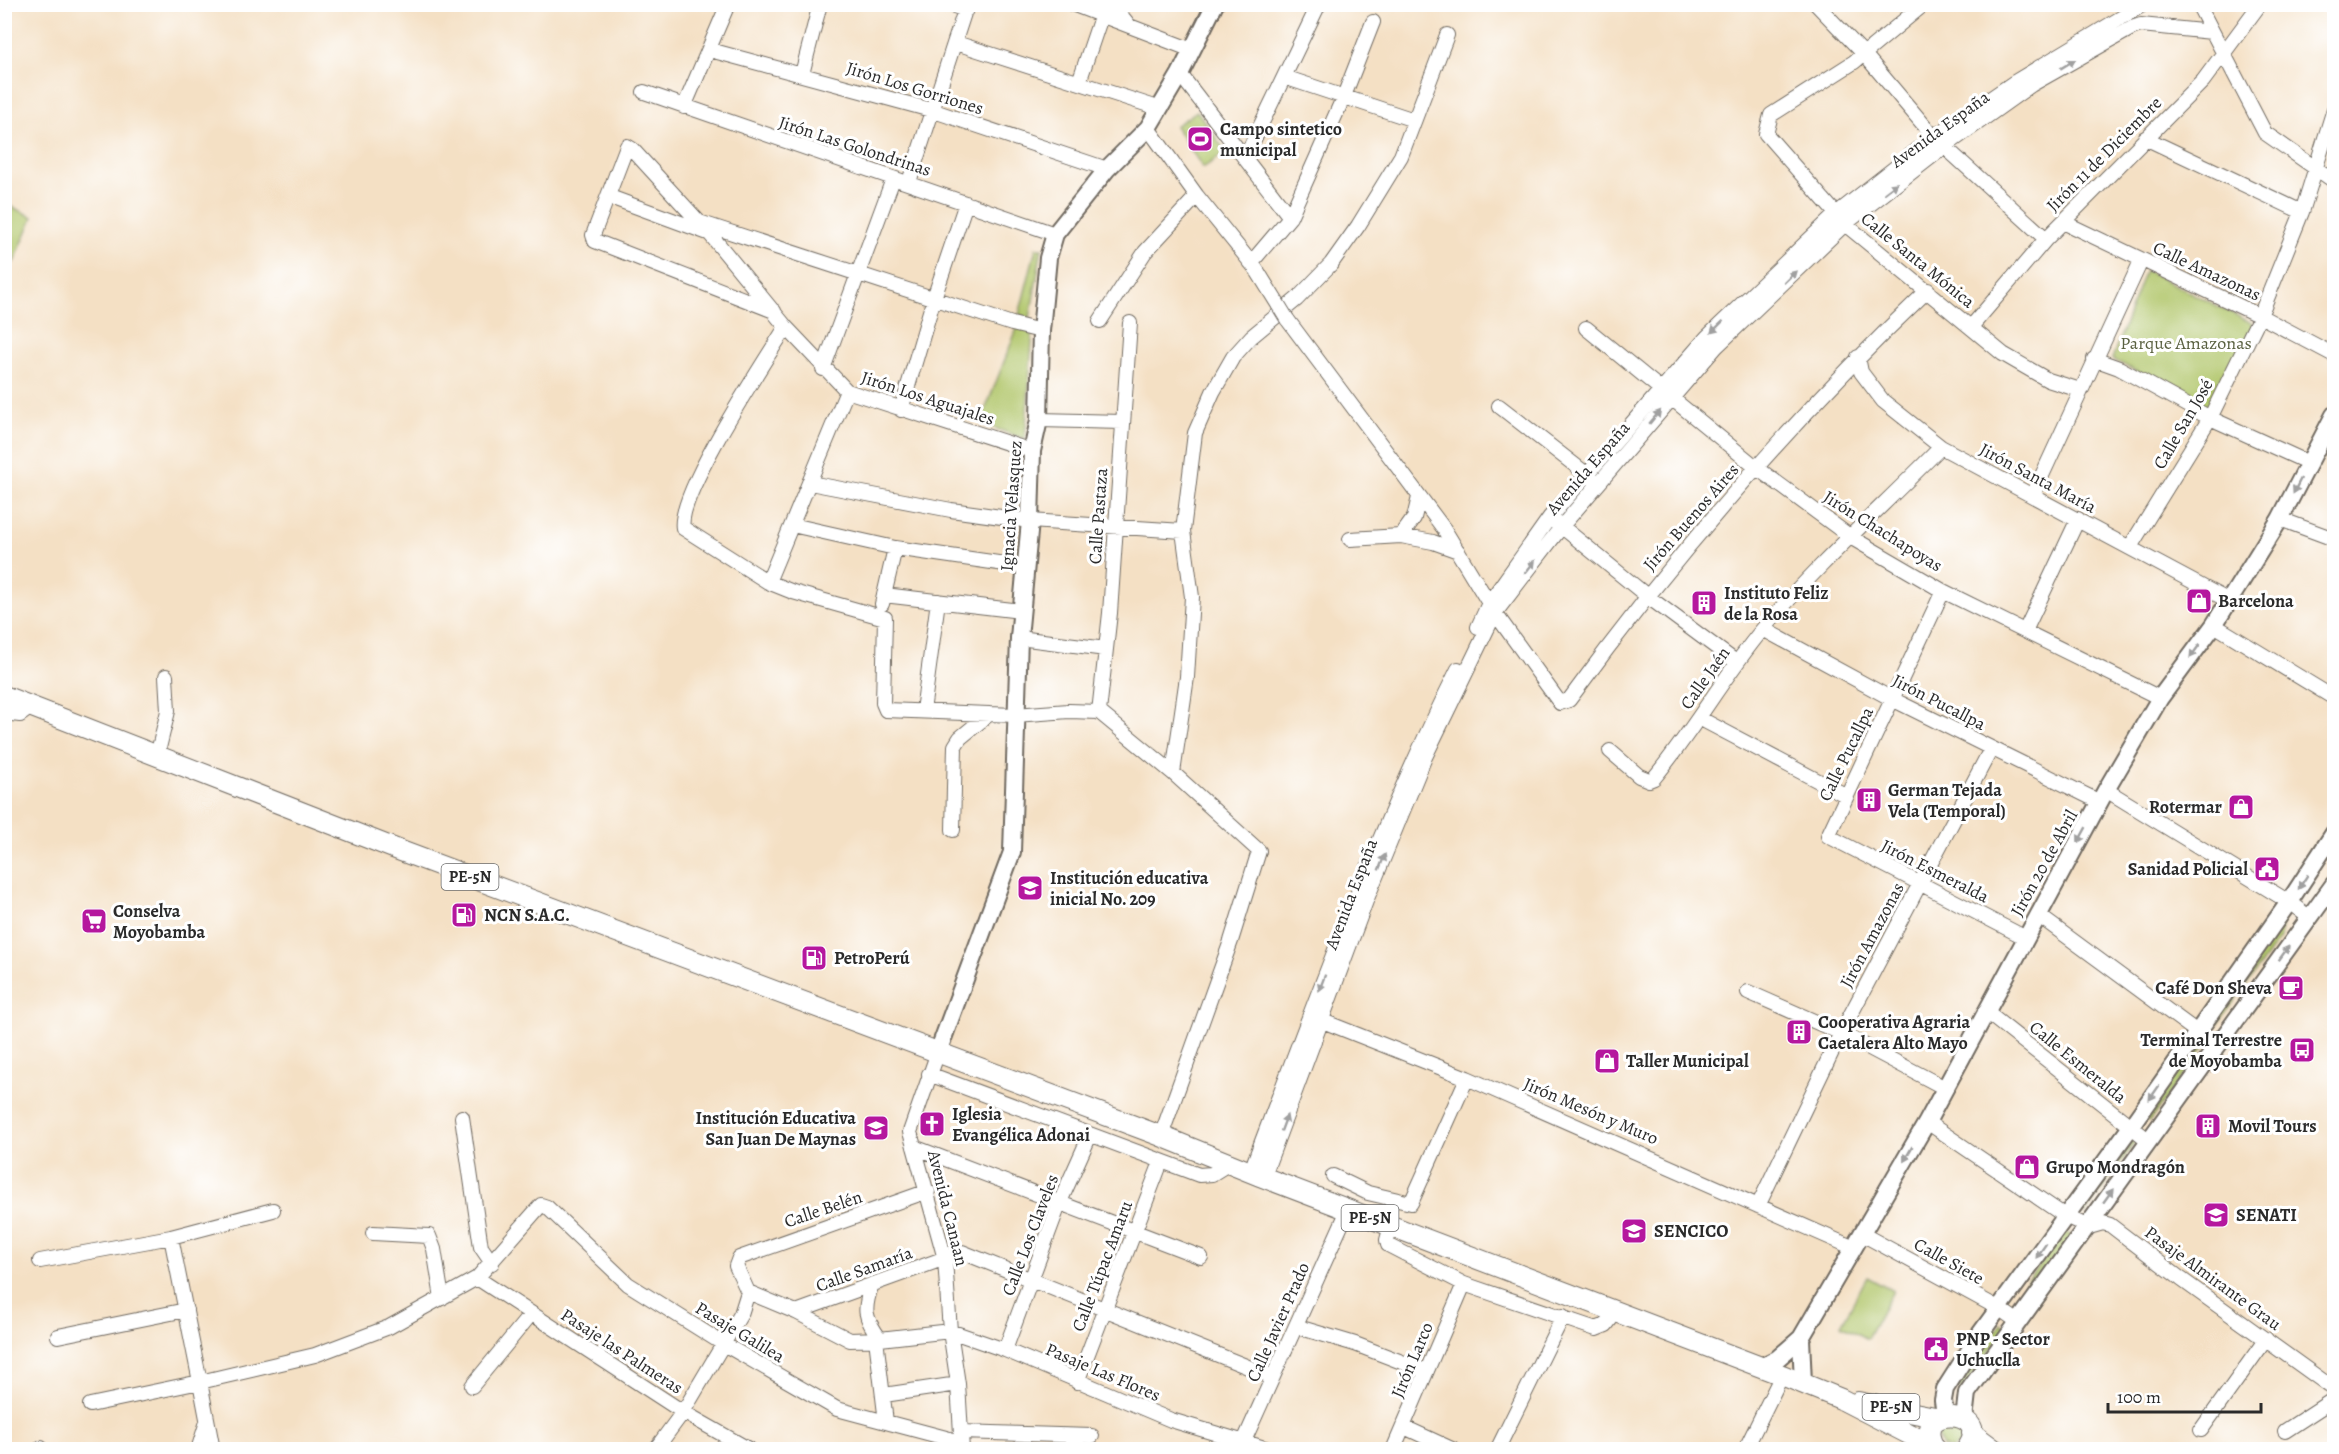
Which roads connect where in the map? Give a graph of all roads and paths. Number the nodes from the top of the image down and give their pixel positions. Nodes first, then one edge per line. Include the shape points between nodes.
1 (728, 4) edge
2 (820, 4) edge
3 (948, 4) edge
4 (1072, 4) edge
5 (1112, 4) edge
6 (1215, 4) edge
7 (1816, 4) edge
8 (1924, 4) edge
9 (2144, 4) edge
10 (2198, 4) edge
11 (2260, 4) edge
12 (966, 7) edge
13 (1317, 8) dead end
14 (1101, 17) junction
15 (1373, 22) dead end
16 (1128, 24) junction
17 (2212, 32) junction
18 (1448, 35) dead end
19 (956, 42) junction
20 (710, 50) junction
21 (1192, 50) junction
22 (1864, 54) junction
23 (2222, 55) junction
24 (802, 74) junction
25 (1180, 74) junction
26 (2035, 76) junction
27 (1284, 77) junction
28 (1079, 82) junction
29 (644, 92) dead end
30 (1344, 96) junction
31 (684, 107) junction
32 (1158, 108) junction
33 (2334, 109) edge
34 (931, 110) junction
35 (1414, 120) junction
36 (1148, 128) junction
37 (1934, 137) junction
38 (2145, 138) junction
39 (1944, 147) junction
40 (1245, 158) junction
41 (2315, 166) junction
42 (1107, 169) junction
43 (893, 178) junction
44 (2334, 181) edge
45 (909, 182) junction
46 (1197, 196) junction
47 (610, 197) junction
48 (966, 203) junction
49 (2302, 212) junction
50 (1290, 217) junction
51 (1840, 219) junction
52 (699, 222) junction
53 (2063, 222) junction
54 (710, 234) junction
55 (1055, 234) junction
56 (2046, 238) junction
57 (2141, 261) junction
58 (1254, 268) junction
59 (858, 274) junction
60 (1928, 290) junction
61 (934, 298) junction
62 (774, 311) junction
63 (2260, 316) junction
64 (1100, 321) dead end
65 (1130, 323) dead end
66 (786, 327) junction
67 (1971, 327) junction
68 (1586, 328) dead end
69 (1041, 331) junction
70 (2334, 355) edge
71 (1858, 357) junction
72 (2094, 359) junction
73 (823, 369) junction
74 (2080, 390) junction
75 (847, 391) junction
76 (1667, 393) junction
77 (1499, 406) dead end
78 (901, 410) junction
79 (2334, 415) edge
80 (2210, 418) junction
81 (1039, 420) junction
82 (1123, 422) junction
83 (1941, 447) junction
84 (1032, 451) junction
85 (2309, 463) junction
86 (1757, 468) junction
87 (1588, 473) junction
88 (810, 483) junction
89 (1599, 485) junction
90 (2033, 495) junction
91 (1419, 497) junction
92 (1550, 517) junction
93 (2078, 519) junction
94 (2280, 519) junction
95 (1030, 520) junction
96 (792, 525) junction
97 (1115, 526) junction
98 (1562, 526) junction
99 (1183, 531) junction
100 (1401, 536) junction
101 (1852, 538) junction
102 (1350, 539) dead end
103 (2334, 539) edge
104 (2130, 547) junction
105 (895, 548) junction
106 (1458, 551) junction
107 (1026, 567) junction
108 (768, 582) junction
109 (1943, 591) junction
110 (884, 595) junction
111 (1647, 596) junction
112 (938, 601) junction
113 (2229, 601) junction
114 (1492, 608) junction
115 (1022, 611) junction
116 (879, 615) junction
117 (2214, 625) junction
118 (1763, 629) junction
119 (2025, 631) junction
120 (1019, 638) junction
121 (1106, 649) junction
122 (1736, 662) junction
123 (166, 676) dead end
124 (4, 696) edge
125 (2160, 698) junction
126 (2334, 698) edge
127 (1892, 699) junction
128 (31, 707) junction
129 (923, 711) junction
130 (1099, 712) junction
131 (4, 713) edge
132 (989, 714) junction
133 (1015, 715) junction
134 (1699, 718) junction
135 (1991, 749) junction
136 (1610, 751) dead end
137 (157, 756) junction
138 (1173, 773) junction
139 (1845, 795) junction
140 (2103, 796) junction
141 (953, 830) dead end
142 (2334, 833) edge
143 (1828, 836) joint
144 (1920, 883) junction
145 (2334, 884) edge
146 (2289, 902) junction
147 (2038, 915) junction
148 (2310, 918) junction
149 (2026, 938) junction
150 (1748, 992) dead end
151 (1985, 1011) junction
152 (1316, 1018) junction
153 (2196, 1032) junction
154 (1841, 1033) junction
155 (2216, 1046) junction
156 (938, 1052) junction
157 (929, 1074) junction
158 (1467, 1078) junction
159 (1945, 1088) junction
160 (462, 1117) dead end
161 (1927, 1122) junction
162 (2130, 1128) junction
163 (1090, 1135) junction
164 (1161, 1136) junction
165 (2148, 1140) junction
166 (914, 1147) junction
167 (1161, 1162) junction
168 (1228, 1164) junction
169 (1257, 1175) junction
170 (1333, 1176) dead end
171 (928, 1191) junction
172 (1368, 1193) junction
173 (1060, 1202) junction
174 (1758, 1206) junction
175 (273, 1210) dead end
176 (1354, 1212) junction
177 (2065, 1216) junction
178 (1391, 1226) junction
179 (2086, 1226) junction
180 (373, 1233) dead end
181 (1134, 1233) junction
182 (171, 1237) junction
183 (1858, 1241) junction
184 (1201, 1257) dead end
185 (945, 1259) junction
186 (40, 1260) dead end
187 (492, 1263) junction
188 (477, 1278) junction
189 (1032, 1279) junction
190 (872, 1284) junction
191 (1464, 1284) junction
192 (748, 1292) junction
193 (442, 1298) junction
194 (1106, 1309) junction
195 (2000, 1309) junction
196 (186, 1310) junction
197 (796, 1312) junction
198 (1616, 1312) junction
199 (531, 1314) junction
200 (1563, 1316) junction
201 (2017, 1321) junction
202 (1298, 1327) junction
203 (950, 1331) junction
204 (58, 1336) dead end
205 (1801, 1338) junction
206 (878, 1339) junction
207 (2266, 1339) junction
208 (722, 1343) junction
209 (1005, 1350) junction
210 (1761, 1367) junction
211 (1425, 1371) junction
212 (1782, 1375) junction
213 (1273, 1377) junction
214 (200, 1382) junction
215 (1077, 1382) junction
216 (1803, 1383) junction
217 (958, 1384) junction
218 (472, 1386) dead end
219 (2334, 1389) edge
220 (885, 1395) junction
221 (1841, 1399) junction
222 (2334, 1399) edge
223 (90, 1405) dead end
224 (683, 1412) junction
225 (208, 1420) junction
226 (886, 1422) junction
227 (1404, 1427) junction
228 (1958, 1427) edge
229 (2201, 1430) dead end
230 (2285, 1431) dead end
231 (1092, 1436) dead end
232 (961, 1441) edge
233 (1242, 1445) edge
234 (1927, 1447) edge
235 (198, 1449) edge
236 (213, 1449) edge
237 (655, 1449) edge
238 (750, 1449) edge
239 (1271, 1449) edge
240 (1394, 1449) edge
241 (1454, 1449) edge
242 (1497, 1449) edge
243 (1744, 1449) edge
244 (1995, 1449) edge

1 - 20 street
2 - 24 street
3 - 12 street
4 - 14 street
5 - 16 street
6 - 21 main road, Ignacia Velasquez
7 - 22 street
8 - 22 street
9 - 26 street, Avenida España
10 - 17 street
11 - 23 street, Jirón 11 de Diciembre
12 - 19 street
13 - 27 street
14 - 16 street
14 - 28 street
15 - 30 street
16 - 21 street
17 - 23 street
26 -> 17 street, Avenida España via 2141,25
18 - 35 street
19 - 28 street
19 - 34 street
20 - 24 street, Jirón Los Gorriones
20 - 31 street
21 - 25 main road, Ignacia Velasquez
22 - 37 street
22 - 51 street, Calle Santa Mónica via 1771,115 1767,123 1766,134
23 - 38 street, Jirón 11 de Diciembre via 2203,81
23 - 41 street via 2265,133
24 - 34 street, Jirón Los Gorriones
25 - 32 main road, Ignacia Velasquez
25 - 40 street
26 - 37 street, Avenida España
26 - 39 street, Avenida España
27 - 30 street
27 - 40 street
28 - 32 street
29 - 31 street, Jirón Las Golondrinas
30 - 35 street
30 - 50 street
31 - 43 street, Jirón Las Golondrinas
32 - 36 main road, Ignacia Velasquez
33 - 41 street, Calle San José
34 - 42 street, Jirón Los Gorriones
34 - 45 street
35 - 99 street via 1401,156 1331,264 1251,337 1233,357 1213,392 1195,433
36 - 42 main road, Ignacia Velasquez
36 - 46 street
37 - 39 street
37 - 51 street, Avenida España
38 - 49 street
38 - 53 street, Jirón 11 de Diciembre
51 -> 39 street, Avenida España
39 - 56 street
40 - 50 street
41 - 44 street
41 - 49 street, Calle San José
42 - 55 main road, Ignacia Velasquez
43 - 45 street, Jirón Las Golondrinas
43 - 59 street
45 - 48 street, Jirón Las Golondrinas
46 - 58 street
46 - 64 street via 1145,252
47 - 52 street, Jirón Los Aguajales via 627,146
47 - 54 street
47 - 62 street via 593,235 595,241
48 - 55 street, Jirón Las Golondrinas
48 - 61 street
49 - 63 street, Calle San José
50 - 58 street
51 - 60 street, Calle Santa Mónica
51 - 76 street, Avenida España via 1707,336
52 - 54 street, Jirón Los Aguajales
52 - 59 street
53 - 56 street, Jirón 11 de Diciembre
53 - 57 street, Calle Amazonas
54 - 62 street, Jirón Los Aguajales
55 - 69 main road, Ignacia Velasquez via 1048,258
56 - 67 street, Jirón 11 de Diciembre
57 - 63 street, Calle Amazonas
57 - 72 street
58 - 91 street, bridge via 1287,319
59 - 61 street
59 - 73 street
60 - 67 street, Calle Santa Mónica
60 - 71 street, Jirón Buenos Aires
61 - 69 street
61 - 78 street
62 - 66 street, Jirón Los Aguajales
63 - 70 street, Calle Amazonas
63 - 80 street, Calle San José
65 - 82 street, Calle Pastaza
66 - 73 street, Jirón Los Aguajales
66 - 108 street via 732,413 682,516 683,528 688,533
67 - 74 street, Calle Santa Mónica via 2003,354 2048,380
68 - 76 street, Jirón Chachapoyas
69 - 81 main road, Ignacia Velasquez
71 - 83 street, Jirón Santa María via 1861,372 1883,401
71 - 86 street, Jirón Buenos Aires
72 - 74 street
72 - 80 street via 2148,382
73 - 75 street, Jirón Los Aguajales
74 - 90 street
75 - 78 street, Jirón Los Aguajales
75 - 88 street
76 - 86 street, Jirón Chachapoyas
76 - 87 street, Avenida España
89 -> 76 street, Avenida España
77 - 87 street
78 - 84 street, Jirón Los Aguajales
79 - 85 main road, Jirón 20 de Abril
80 - 85 street
80 - 104 street, Calle San José
81 - 82 street
81 - 84 main road, Ignacia Velasquez
82 - 97 street, Calle Pastaza
83 - 90 street, Jirón Santa María
83 - 101 street, Calle Jaén
84 - 95 main road, Ignacia Velasquez
85 -> 94 main road, Jirón 20 de Abril
86 - 101 street, Jirón Chachapoyas
86 - 111 street, Jirón Buenos Aires
87 - 89 street
87 - 92 street, Avenida España
88 - 95 street via 951,510
88 - 96 street
89 - 98 street, Avenida España
90 - 93 street, Jirón Santa María
91 - 100 street via 1414,518
91 - 106 street
92 - 98 street
92 - 114 street, Avenida España
93 - 104 street, Jirón Santa María
93 - 119 street
94 - 103 street
94 - 113 main road, Jirón 20 de Abril
95 - 97 street
95 - 107 main road, Ignacia Velasquez
96 - 105 street
96 - 108 street
97 - 99 street
97 - 121 street, Calle Pastaza
98 - 111 street
114 -> 98 street, Avenida España
99 - 138 street via 1192,597 1187,677
100 - 102 street
100 - 106 street
101 - 109 street, Jirón Chachapoyas
101 - 118 street, Calle Jaén via 1813,572
104 - 113 street, Jirón Santa María
105 - 107 street
105 - 110 street
106 - 114 street
107 - 115 main road, Ignacia Velasquez
108 - 116 street
109 - 119 street, Jirón Chachapoyas
109 - 127 street, Calle Pucallpa
110 - 112 street
110 - 116 street
111 - 114 street, Jirón Buenos Aires via 1569,699 1560,703
111 - 122 street
112 - 115 street
112 - 129 street
113 - 117 main road, Jirón 20 de Abril
114 - 152 street, Avenida España via 1416,753 1355,895
115 - 120 main road, Ignacia Velasquez
116 - 129 street via 887,621 884,707
117 -> 125 main road, Jirón 20 de Abril
117 - 126 street
118 - 122 street, Calle Jaén
118 - 127 street, Jirón Pucallpa
119 - 125 street, Jirón Chachapoyas
120 - 121 street
120 - 133 main road, Ignacia Velasquez
121 - 130 street, Calle Pastaza
122 - 134 street, Calle Jaén
123 - 137 street via 168,711
124 - 128 highway, PE-5N
125 - 140 main road, Jirón 20 de Abril
127 - 135 street, Jirón Pucallpa
127 - 139 street, Calle Pucallpa
128 - 131 street via 20,715
128 - 137 highway, PE-5N
129 - 132 street
130 - 133 street
130 - 138 street
132 - 133 street
132 - 141 street via 955,746
133 - 156 main road, Ignacia Velasquez via 1012,852
134 - 136 street, Calle Jaén via 1649,780
134 - 139 street
135 - 140 street, Jirón Pucallpa
135 - 144 street, Jirón Amazonas
137 - 156 highway, PE-5N
138 - 164 street via 1259,852
139 - 143 street, Calle Pucallpa
140 - 146 street, Jirón Pucallpa
140 -> 147 main road, Jirón 20 de Abril
142 -> 146 main road
143 - 144 street, Jirón Esmeralda
144 - 149 street, Jirón Esmeralda
144 - 154 street, Jirón Amazonas
145 - 148 main road
146 - 148 street, Jirón Pucallpa
146 - 153 main road
147 - 149 main road, Jirón 20 de Abril
147 - 153 street
155 -> 148 main road
149 - 151 main road, Jirón 20 de Abril
150 - 154 street
151 - 159 main road, Jirón 20 de Abril
151 - 162 street, Calle Esmeralda
152 - 158 street, Jirón Mesón y Muro
152 - 169 street, Avenida España
153 - 155 street
153 -> 162 main road
154 - 159 street
154 - 174 street, Jirón Amazonas
155 - 165 main road
156 - 157 street, Avenida Canaan
156 - 164 highway, PE-5N
157 - 163 street
157 - 166 street, Avenida Canaan via 910,1132
158 - 172 street via 1414,1201 1408,1204
158 - 174 street, Jirón Mesón y Muro
159 - 161 main road, Jirón 20 de Abril
160 - 187 street via 481,1246
161 - 177 street, Pasaje Almirante Grau
161 -> 183 main road, Jirón 20 de Abril
162 - 165 street, Calle Esmeralda
162 - 177 main road
163 - 167 street
163 - 173 street, Calle Los Claveles
164 - 168 highway, PE-5N
179 -> 165 main road
166 - 171 street, Avenida Canaan
166 - 173 street
167 - 168 street via 1206,1176
167 - 181 street, Calle Túpac Amaru
168 - 169 highway, PE-5N
169 - 176 highway, PE-5N
170 - 172 street
171 - 185 street, Avenida Canaan
171 - 192 street, Calle Belén via 745,1255 736,1266
172 - 176 street, Calle Javier Prado
173 - 181 street
173 - 189 street, Calle Los Claveles
174 - 183 street, Jirón Mesón y Muro
175 - 182 street
176 - 178 highway, PE-5N
176 - 202 street, Calle Javier Prado
177 - 179 street, Pasaje Almirante Grau
177 -> 195 main road
178 - 191 street via 1388,1245
178 - 198 highway, PE-5N
179 - 201 main road
179 - 207 street, Pasaje Almirante Grau via 2110,1225
180 - 193 street via 429,1236 435,1249
181 - 184 street
181 - 194 street, Calle Túpac Amaru
182 - 186 street
182 - 196 street
183 - 195 street, Calle Siete
183 - 205 main road, Jirón 20 de Abril
185 - 189 street, Calle Samaría via 962,1252
185 - 190 street, Calle Samaría
185 - 203 street, Avenida Canaan
187 - 188 street
187 - 208 street, Pasaje Galilea via 537,1206 547,1207 628,1284
188 - 193 street
188 - 199 street, Pasaje las Palmeras
189 - 194 street, Calle Samaría
189 - 209 street, Calle Los Claveles
190 - 197 street, Calle Samaría
190 - 206 street via 866,1316
191 - 200 street
191 - 211 street, Jirón Larco
192 - 197 street
192 - 208 street via 741,1314
193 - 214 street via 389,1327 315,1355
194 - 213 street, Calle Samaría
194 - 215 street, Calle Túpac Amaru
195 - 201 street, Calle Siete
195 - 228 main road via 1945,1389 1943,1400
196 - 204 street
196 - 214 street
197 - 206 street via 850,1340
198 - 200 street via 1600,1328
198 - 210 highway, PE-5N
199 - 218 street
199 - 224 street, Pasaje las Palmeras
200 - 242 street
201 - 228 main road via 1967,1393
202 - 211 street
202 - 213 street, Calle Javier Prado
203 - 206 street
203 - 209 street, Pasaje Las Flores
203 - 217 street, Avenida Canaan
205 - 210 main road
205 - 216 main road
206 - 220 street
207 - 219 street, Pasaje Almirante Grau
207 - 229 street
208 - 224 street
208 - 226 street, Pasaje Galilea via 837,1409
209 - 215 street, Pasaje Las Flores
210 - 212 highway, PE-5N
211 - 227 street, Jirón Larco
212 - 216 highway, PE-5N
212 - 243 street
213 - 233 street, Calle Javier Prado
214 - 223 street
214 - 225 street
215 - 233 street, Pasaje Las Flores
216 - 221 highway, PE-5N
217 - 220 street
217 - 232 street, Avenida Canaan
220 - 226 street
221 - 228 highway, PE-5N
221 - 234 highway, PE-5N
222 - 230 street
224 - 237 street
224 - 238 street, Pasaje las Palmeras
225 - 235 street
225 - 236 street
226 - 232 street, Pasaje Galilea
227 - 240 street, Jirón Larco
227 - 241 street
228 - 234 highway, PE-5N via 1932,1428
228 - 244 highway, PE-5N
231 - 232 street, Pasaje Galilea
233 - 239 street, Pasaje Las Flores

